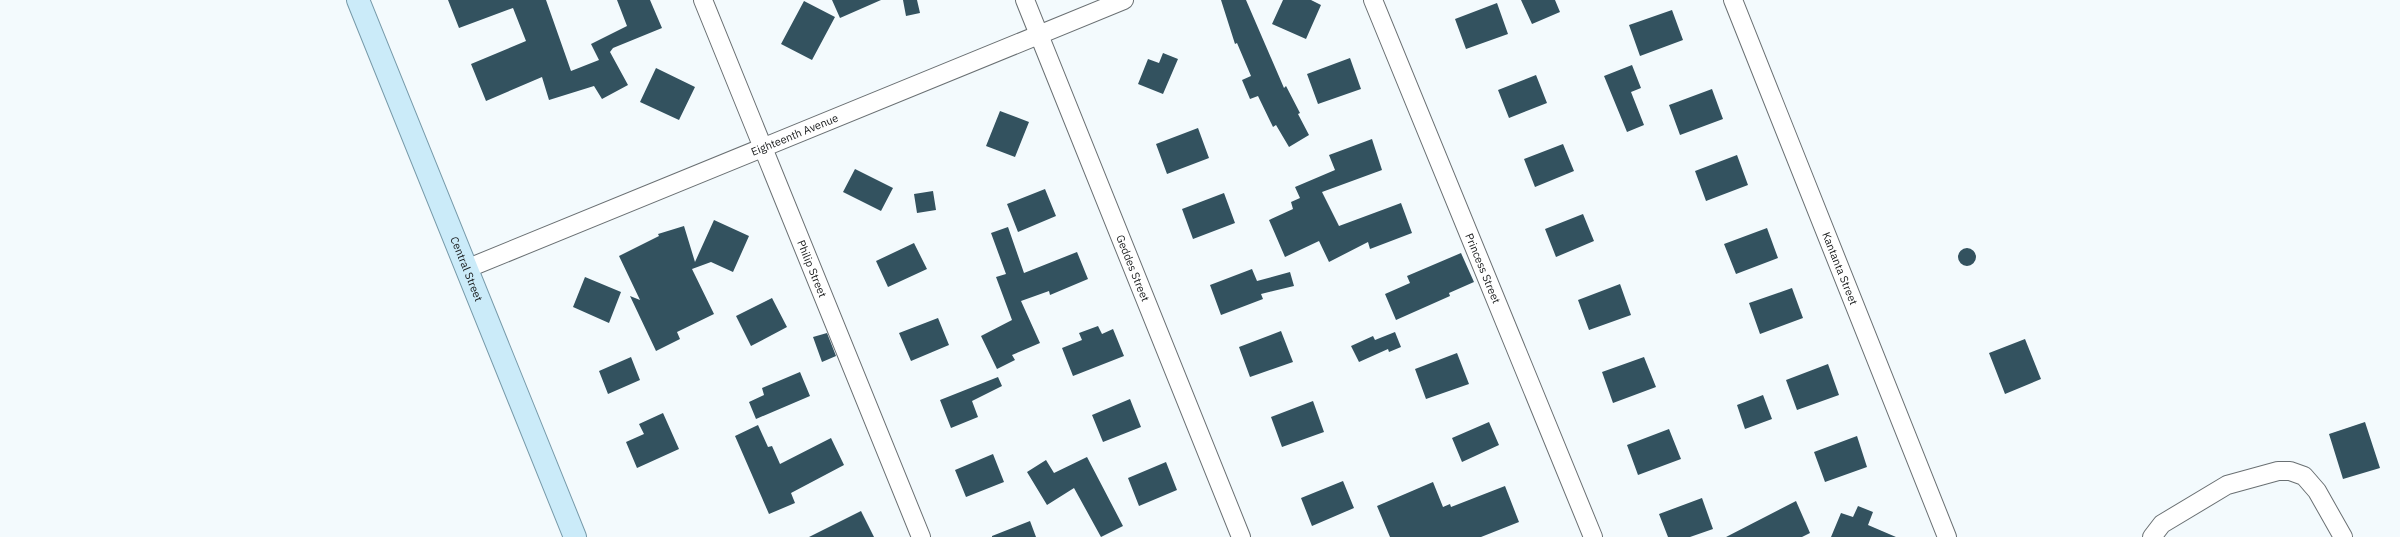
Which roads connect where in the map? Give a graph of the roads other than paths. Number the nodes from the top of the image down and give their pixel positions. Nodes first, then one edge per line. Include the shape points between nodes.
1 (358, 0) edge
2 (703, 0) edge
3 (1024, 0) edge
4 (1124, 0) edge
5 (1373, 0) edge
6 (1733, 0) edge
7 (1039, 34) junction
8 (764, 149) junction
9 (466, 269) junction
10 (575, 537) edge
11 (921, 537) edge
12 (1241, 537) edge
13 (1593, 537) edge
14 (1947, 537) edge
15 (2152, 537) edge
16 (2343, 537) edge

1 - 9 main road, Central Street
2 - 8 street, Philip Street
3 - 7 street, Geddes Street
4 - 7 street, Eighteenth Avenue
5 - 13 street, Princess Street
6 - 14 street, Kantanta Street
7 - 8 street, Eighteenth Avenue
7 - 12 street, Geddes Street
8 - 9 street, Eighteenth Avenue
8 - 11 street, Philip Street
9 - 10 main road, Central Street
15 - 16 street via 2162,524 2227,486 2278,471 2290,471 2304,476 2317,491

